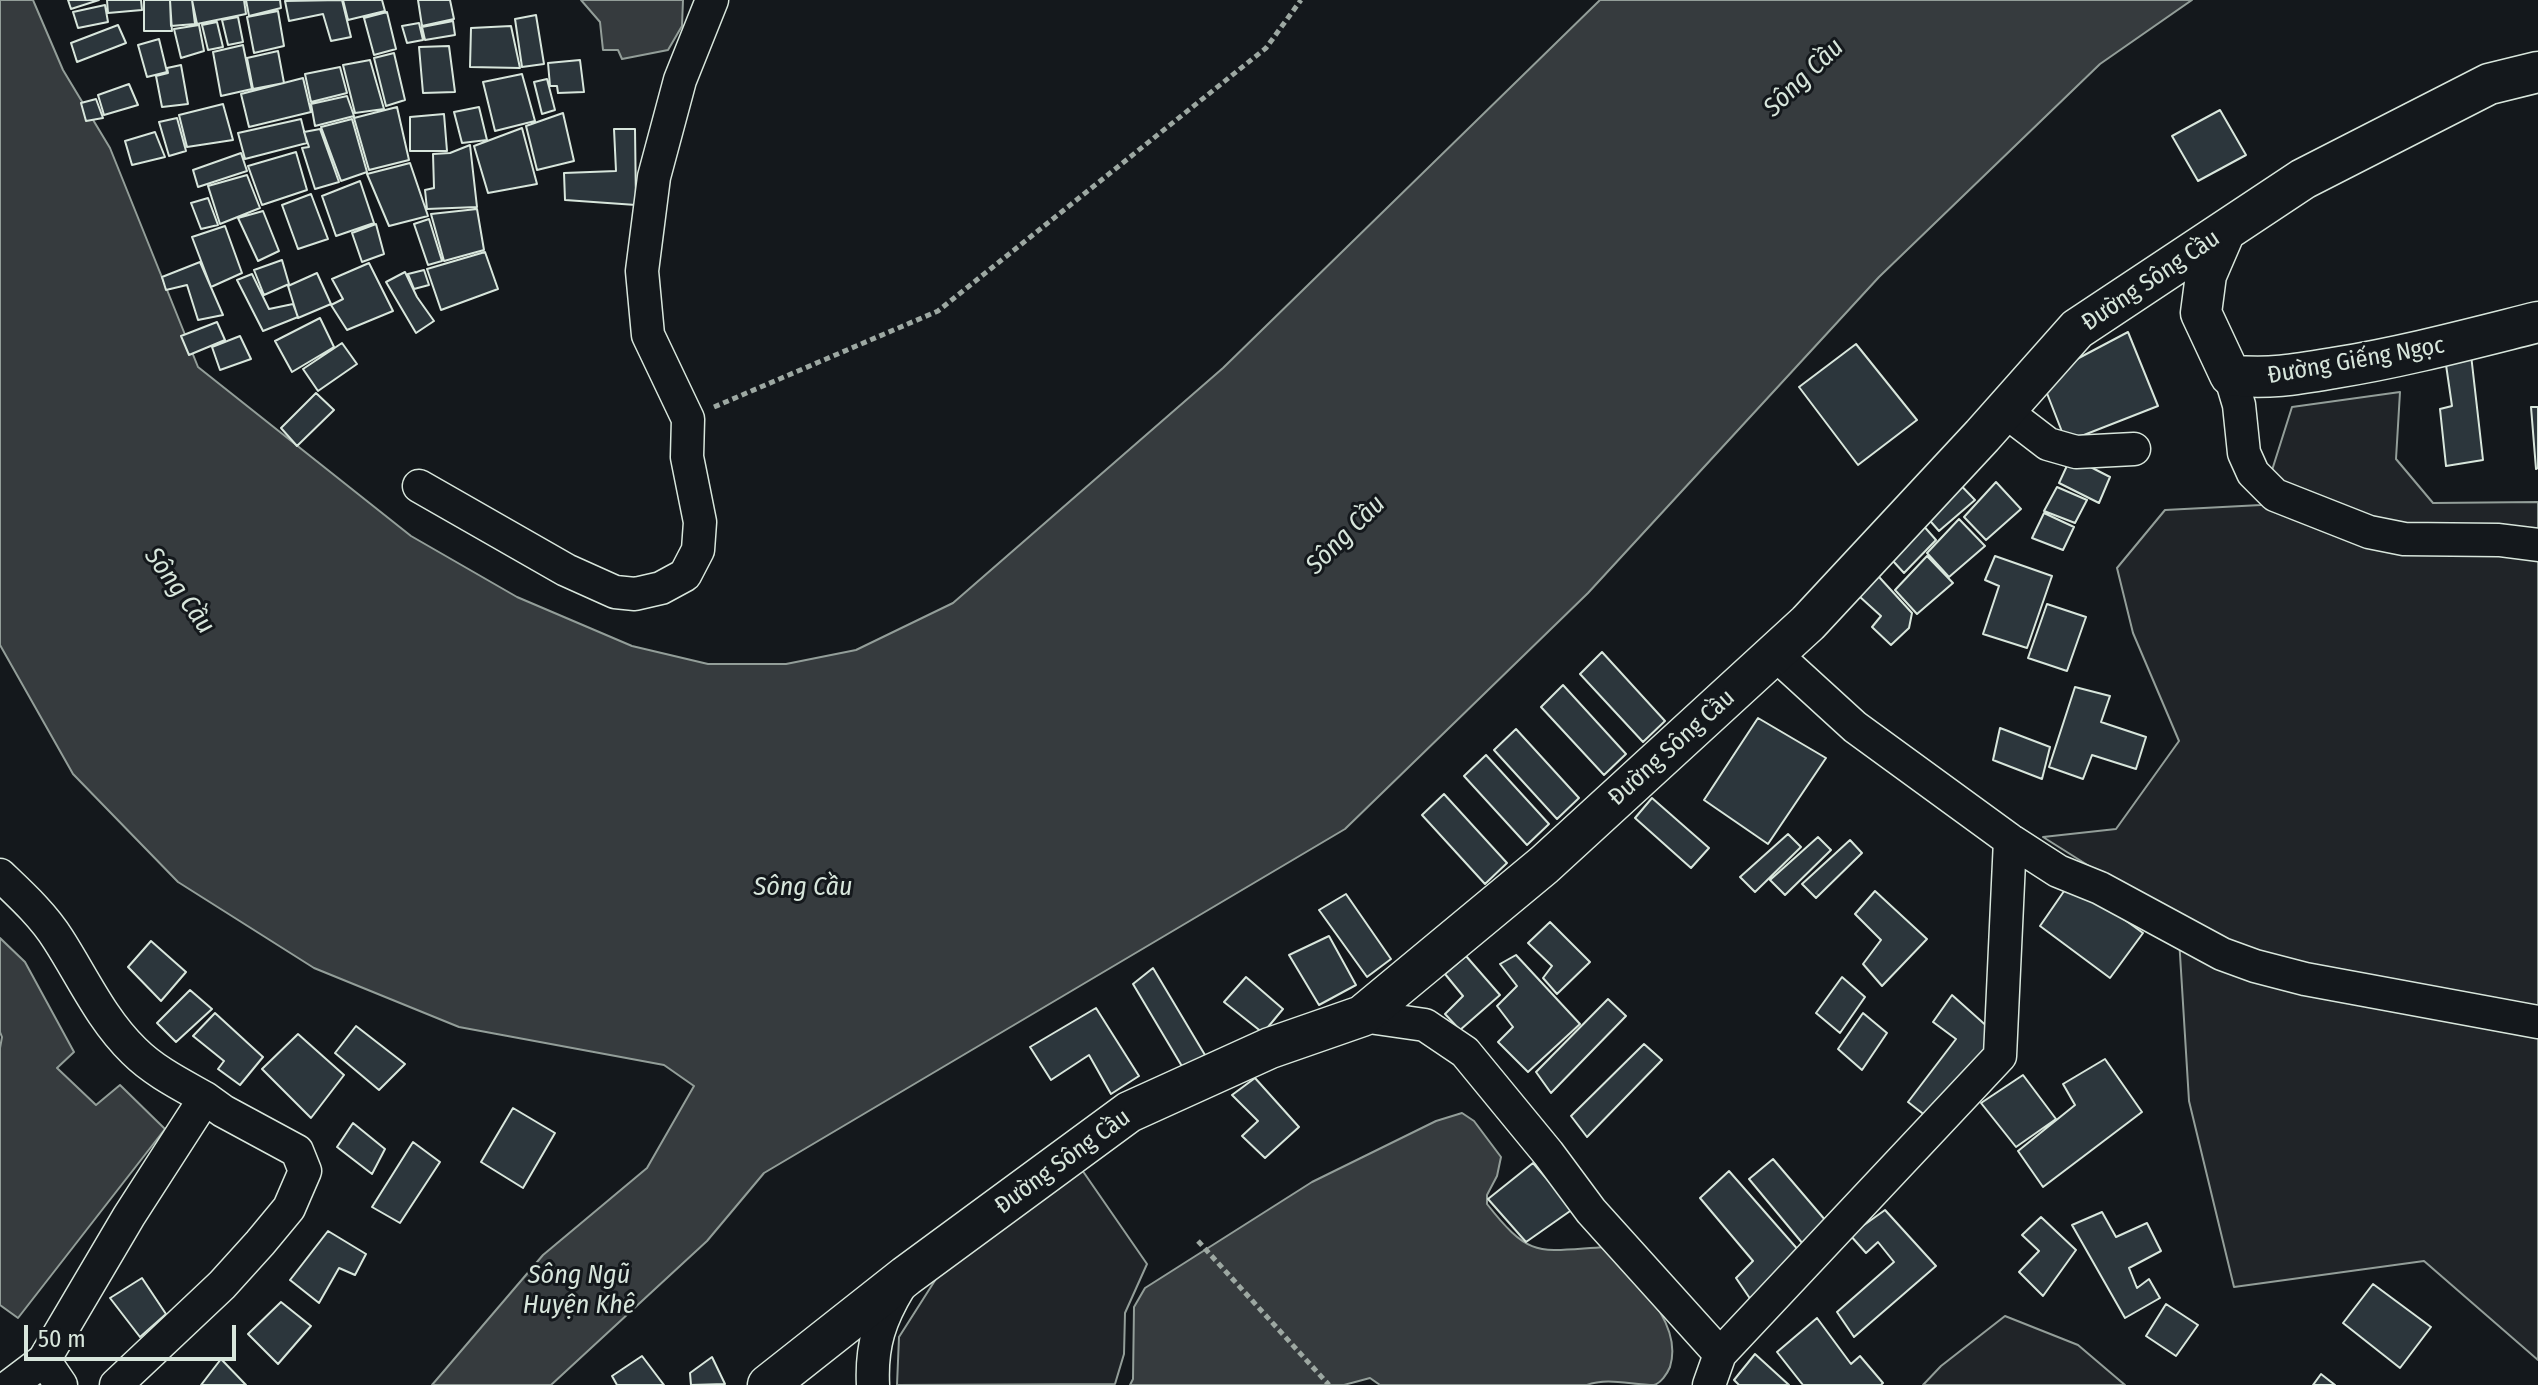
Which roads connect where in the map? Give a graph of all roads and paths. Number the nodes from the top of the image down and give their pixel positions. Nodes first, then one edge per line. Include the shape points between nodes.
1 (712, 0) edge
2 (1301, 0) edge
3 (2538, 72) edge
4 (2225, 231) junction
5 (2538, 322) edge
6 (2230, 375) junction
7 (2005, 411) junction
8 (688, 419) junction
9 (2134, 449) dead end
10 (419, 486) dead end
11 (2538, 545) edge
12 (1775, 654) junction
13 (2010, 840) junction
14 (0, 875) edge
15 (1362, 1016) junction
16 (2538, 1022) edge
17 (205, 1098) junction
18 (1198, 1241) dead end
19 (906, 1276) junction
20 (1720, 1354) junction
21 (52, 1373) edge
22 (11, 1385) edge
23 (116, 1385) edge
24 (768, 1385) edge
25 (873, 1385) edge
26 (1329, 1385) edge
27 (1709, 1385) edge

1 - 8 street via 680,80 658,163 642,271 648,335
2 - 8 path via 1266,48 938,311
3 - 4 main road, Đường Sông Cầu via 2489,84 2316,172
4 - 6 main road via 2206,275 2201,313
4 - 7 main road, Đường Sông Cầu via 2077,329
5 - 6 main road, Đường Giếng Ngọc via 2393,358 2254,379
6 - 11 street via 2244,453 2253,473 2275,495 2369,532 2404,539
7 - 9 street via 2048,444 2076,452
7 - 12 main road, Đường Sông Cầu
8 - 10 street via 687,457 700,522 698,550 685,575 661,588 615,592
12 - 13 street via 1855,727
12 - 15 main road, Đường Sông Cầu via 1544,865
13 - 16 street via 2058,871 2255,966
13 - 20 street via 2000,1056
14 - 17 street via 49,927 104,1015 133,1050
15 - 19 main road, Đường Sông Cầu via 1270,1048 1129,1112
15 - 20 street via 1425,1025 1465,1052 1591,1211
17 - 21 street via 129,1216
17 - 23 street via 297,1151 305,1171 289,1208 260,1243
18 - 26 path
19 - 24 main road, Đường Sông Cầu
19 - 25 street via 883,1315 873,1352
20 - 27 street
21 - 22 street

